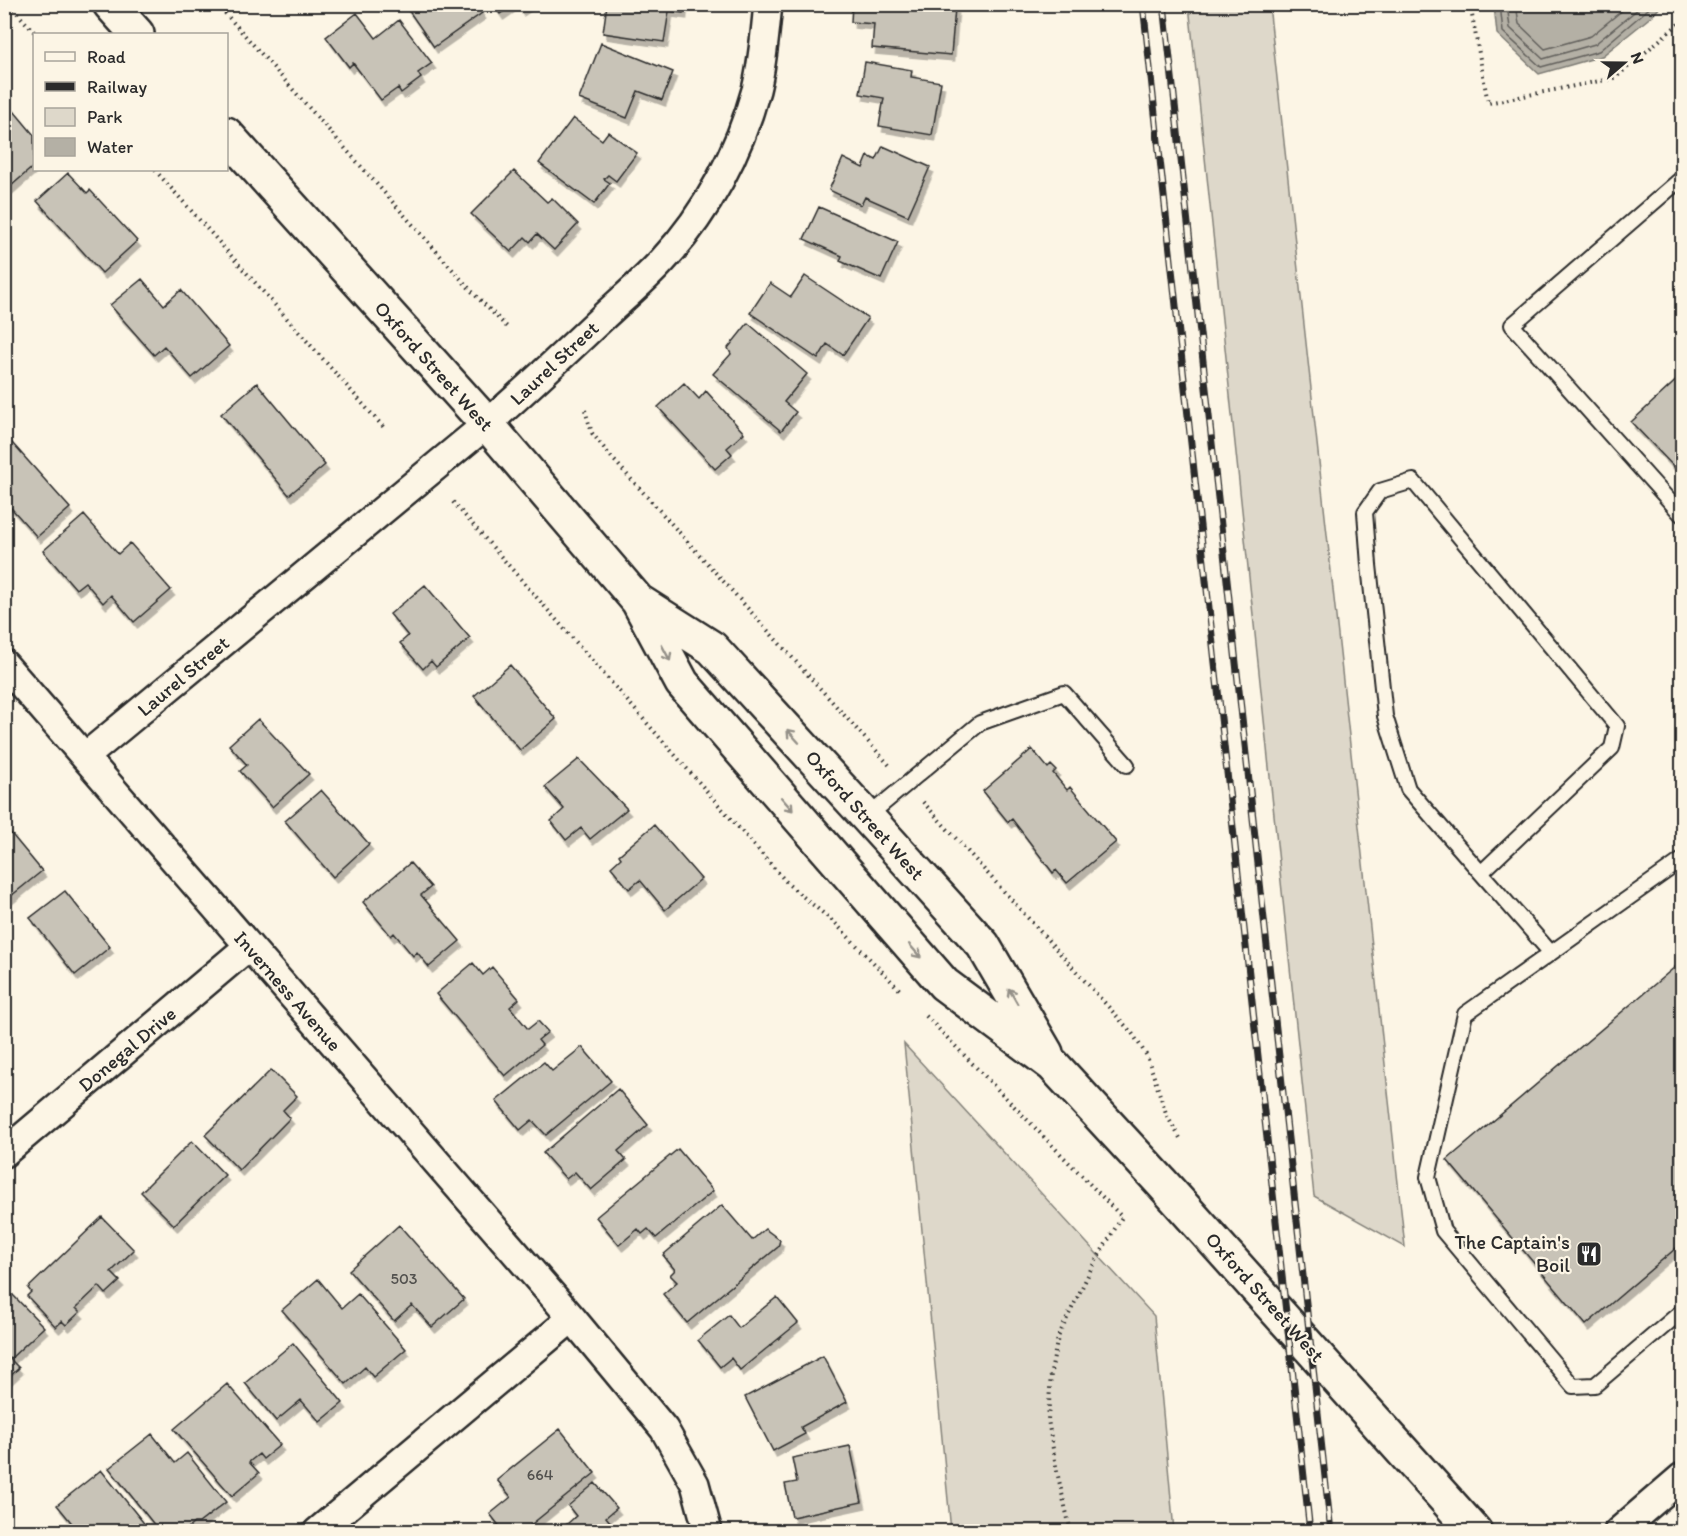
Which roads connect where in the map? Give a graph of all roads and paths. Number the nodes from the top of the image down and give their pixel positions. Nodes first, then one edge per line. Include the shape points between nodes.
1 (9, 4) edge
2 (110, 4) edge
3 (217, 4) edge
4 (768, 4) edge
5 (1470, 4) edge
6 (1683, 21) edge
7 (35, 33) edge
8 (136, 33) edge
9 (228, 136) edge
10 (156, 171) edge
11 (1683, 178) edge
12 (509, 329) dead end
13 (487, 424) junction
14 (386, 430) dead end
15 (453, 502) dead end
16 (1683, 515) edge
17 (638, 601) junction
18 (4, 664) edge
19 (86, 756) junction
20 (1127, 765) dead end
21 (867, 818) junction
22 (1683, 860) edge
23 (1481, 873) junction
24 (249, 946) junction
25 (1551, 953) junction
26 (900, 990) dead end
27 (925, 1016) dead end
28 (1053, 1065) junction
29 (4, 1153) edge
30 (1683, 1311) edge
31 (572, 1318) junction
32 (1683, 1477) edge
33 (317, 1532) edge
34 (708, 1532) edge
35 (1071, 1532) edge
36 (1475, 1532) edge
37 (1618, 1532) edge

1 - 7 path
2 - 8 main road
3 - 12 path
4 - 13 street, Laurel Street via 756,89 744,126 713,192 689,229 663,260
5 - 6 path via 1488,103 1615,78
9 - 13 main road, Oxford Street West
10 - 14 path
11 - 16 lane via 1512,325
13 - 17 main road, Oxford Street West
13 - 19 street, Laurel Street
15 - 26 path via 789,885 835,923
21 -> 17 main road, Oxford Street West via 712,648
17 -> 28 main road, Oxford Street West via 682,683 944,984
18 - 19 street, Inverness Avenue
19 - 24 street, Inverness Avenue
20 - 21 lane via 1064,693 980,723
28 -> 21 main road, Oxford Street West via 983,945
22 - 25 lane
23 - 23 lane via 1612,748 1617,726 1413,481 1380,490 1365,512 1385,716 1408,789
23 - 25 lane
24 - 29 street, Donegal Drive
24 - 31 street, Inverness Avenue
25 - 30 lane via 1465,1014 1428,1177 1443,1231 1573,1386 1595,1385
27 - 35 path via 1122,1217 1058,1336 1051,1372 1048,1420
28 - 36 main road, Oxford Street West
31 - 33 street
31 - 34 street, Inverness Avenue via 664,1429 695,1484
32 - 37 street

